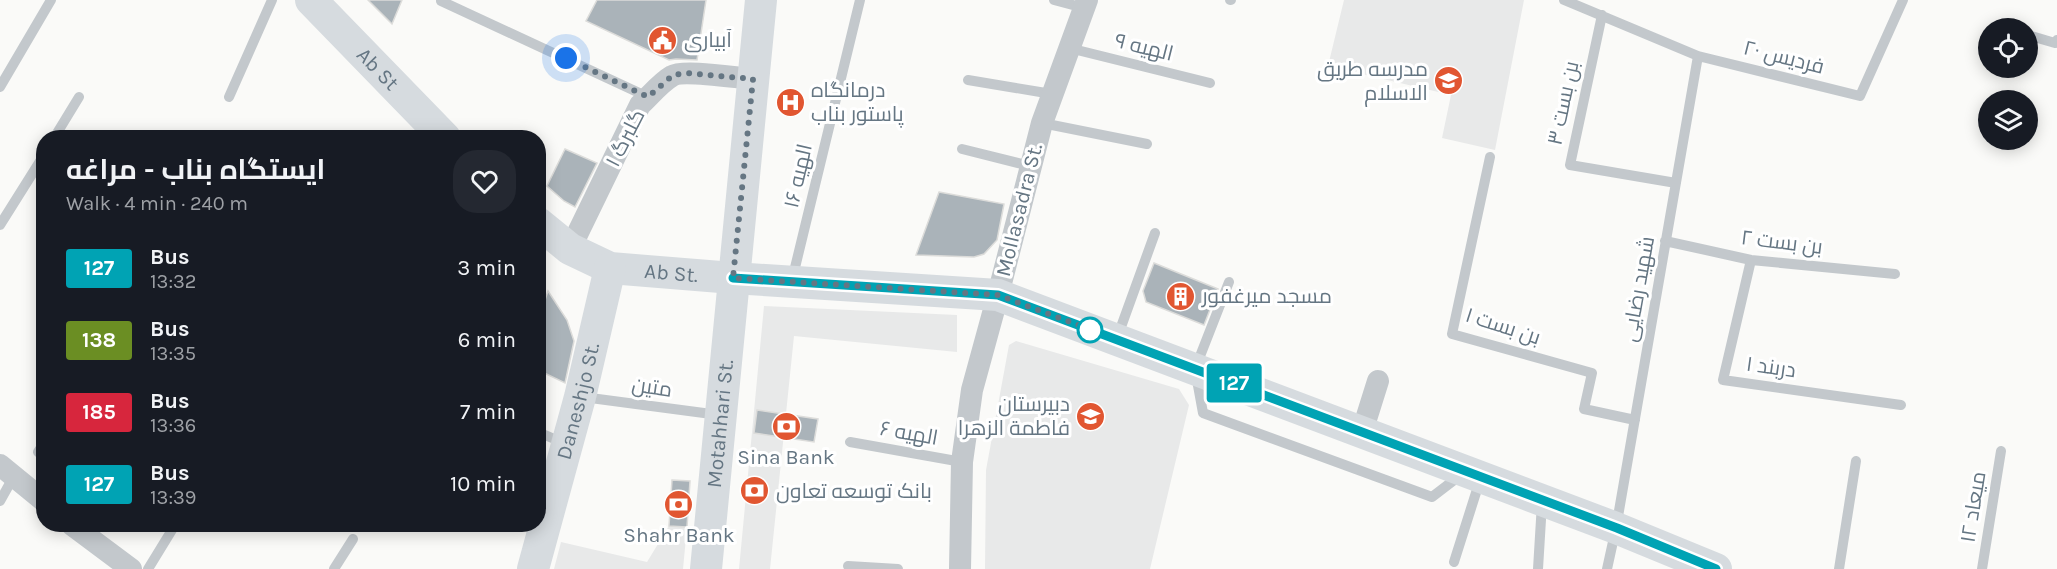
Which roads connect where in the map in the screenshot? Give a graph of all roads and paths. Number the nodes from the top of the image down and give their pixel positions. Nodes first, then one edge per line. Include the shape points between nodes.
1 (51, 0) edge
2 (272, 0) edge
3 (310, 0) edge
4 (760, 0) edge
5 (860, 0) edge
6 (1054, 0) edge
7 (1564, 0) edge
8 (1903, 0) edge
9 (441, 1) edge
10 (1086, 4) edge
11 (1602, 15) junction
12 (2038, 38) edge
13 (2057, 40) edge
14 (1069, 48) junction
15 (1698, 56) junction
16 (753, 79) junction
17 (968, 80) dead end
18 (1210, 83) dead end
19 (0, 87) edge
20 (1052, 94) junction
21 (79, 97) dead end
22 (229, 97) dead end
23 (648, 97) junction
24 (1042, 123) junction
25 (59, 130) edge
26 (437, 130) edge
27 (1148, 144) dead end
28 (962, 149) dead end
29 (1491, 157) dead end
30 (1030, 166) junction
31 (36, 168) edge
32 (1676, 183) junction
33 (0, 225) edge
34 (546, 230) edge
35 (1155, 233) dead end
36 (1665, 242) junction
37 (570, 249) junction
38 (1751, 260) junction
39 (610, 268) junction
40 (795, 269) junction
41 (1895, 274) dead end
42 (733, 278) junction
43 (1228, 282) dead end
44 (998, 295) junction
45 (1117, 340) junction
46 (1195, 369) junction
47 (1378, 381) dead end
48 (580, 397) junction
49 (1901, 405) dead end
50 (720, 415) junction
51 (1635, 420) junction
52 (1362, 432) junction
53 (552, 438) edge
54 (849, 442) dead end
55 (2001, 451) dead end
56 (1856, 461) dead end
57 (962, 462) junction
58 (7, 471) edge
59 (1474, 474) junction
60 (546, 479) edge
61 (36, 495) edge
62 (1542, 500) junction
63 (0, 501) edge
64 (1617, 528) junction
65 (81, 532) edge
66 (171, 532) edge
67 (538, 532) edge
68 (352, 539) dead end
69 (1454, 562) dead end
70 (848, 566) dead end
71 (131, 569) edge
72 (148, 569) edge
73 (334, 569) edge
74 (533, 569) edge
75 (706, 569) edge
76 (898, 569) edge
77 (960, 569) edge
78 (1538, 569) edge
79 (1607, 569) edge
80 (1716, 569) edge
81 (1839, 569) edge
82 (1983, 569) edge

1 - 19 lane
2 - 22 lane
3 - 26 main road, Ab St
4 - 16 main road, Motahhari St.
5 - 40 lane, الهیه ۱۶
6 - 10 lane
7 - 11 lane, فردیس ۲۰
8 - 15 lane, فردیس ۲۰ via 1860,96
9 - 23 lane
10 - 14 street, Mollasadra St.
11 - 15 lane, فردیس ۲۰
11 - 32 lane, بن بست ۳ via 1570,165
12 - 13 lane via 2055,43
14 - 18 lane, الهیه ۹
14 - 20 street, Mollasadra St.
15 - 32 lane, شهید رضایی
16 - 23 street, گلبرگ ۱ via 673,75
16 - 42 main road, Motahhari St.
17 - 20 lane
20 - 24 street, Mollasadra St.
21 - 25 lane
23 - 37 street, گلبرگ ۱ via 640,105
24 - 27 lane
24 - 30 street, Mollasadra St.
28 - 30 lane
29 - 51 lane, بن بست ۱ via 1452,334 1592,373 1584,409
30 - 44 street, Mollasadra St.
31 - 33 lane
32 - 36 lane, شهید رضایی
34 - 37 main road
35 - 45 lane
36 - 38 lane, بن بست ۲
36 - 51 lane, شهید رضایی
37 - 39 main road
38 - 41 lane, بن بست ۲
38 - 49 lane, دربند ۱ via 1723,380
39 - 42 main road, Ab St.
39 - 48 main road, Daneshjo St.
40 - 42 main road, Ab St.
40 - 44 main road, Ab St.
42 - 50 main road, Motahhari St.
43 - 46 lane
44 - 45 main road, Ab St.
44 - 57 street, Mollasadra St. via 972,390
45 - 46 main road, Ab St.
46 - 52 main road, Ab St.
46 - 59 lane via 1203,413 1432,497
47 - 52 street
48 - 50 lane, متین
48 - 53 main road, Daneshjo St.
50 - 75 main road, Motahhari St.
51 - 64 lane, شهید رضایی
52 - 59 main road, Ab St.
53 - 60 main road, Daneshjo St.
54 - 57 lane, الهیه ۶
55 - 82 lane, میعاد ۱۲
56 - 81 lane
57 - 77 street, Mollasadra St.
58 - 61 street
58 - 63 lane
59 - 62 main road, Ab St.
59 - 69 lane
62 - 64 main road, Ab St.
62 - 78 lane
64 - 79 lane, شهید رضایی
64 - 80 main road, Ab St.
65 - 71 street
66 - 72 lane
67 - 74 main road, Daneshjo St.
68 - 73 lane
70 - 76 lane

